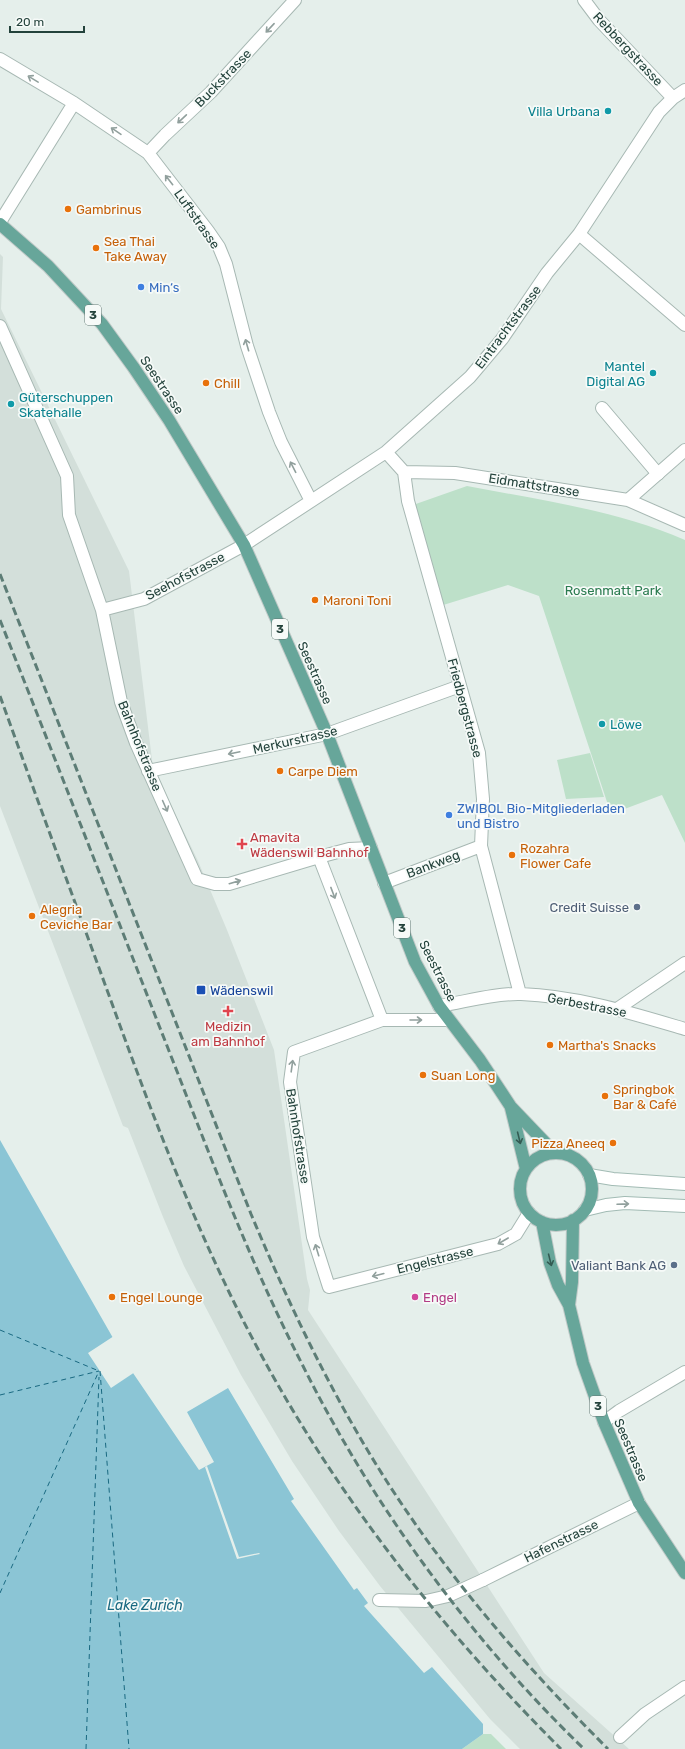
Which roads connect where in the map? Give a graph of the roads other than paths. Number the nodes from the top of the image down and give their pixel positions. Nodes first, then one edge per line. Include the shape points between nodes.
1 (295, 0) edge
2 (584, 0) edge
3 (0, 59) edge
4 (685, 90) edge
5 (673, 98) junction
6 (74, 103) junction
7 (148, 153) junction
8 (0, 223) edge
9 (579, 234) junction
10 (685, 325) edge
11 (0, 326) edge
12 (602, 408) dead end
13 (685, 450) edge
14 (386, 452) junction
15 (404, 472) junction
16 (658, 474) junction
17 (628, 500) junction
18 (311, 501) junction
19 (685, 525) edge
20 (244, 545) junction
21 (102, 610) junction
22 (460, 686) junction
23 (327, 734) junction
24 (148, 771) junction
25 (481, 846) junction
26 (371, 848) junction
27 (319, 857) junction
28 (384, 883) junction
29 (685, 963) edge
30 (520, 994) junction
31 (439, 1006) junction
32 (617, 1009) junction
33 (382, 1020) junction
34 (449, 1020) junction
35 (685, 1029) edge
36 (511, 1107) junction
37 (555, 1153) junction
38 (526, 1170) junction
39 (589, 1175) junction
40 (685, 1184) edge
41 (685, 1206) edge
42 (585, 1210) junction
43 (529, 1213) junction
44 (573, 1220) junction
45 (542, 1222) junction
46 (329, 1287) joint
47 (569, 1305) junction
48 (685, 1372) edge
49 (604, 1422) junction
50 (639, 1503) junction
51 (685, 1573) edge
52 (380, 1600) dead end
53 (685, 1687) edge
54 (620, 1737) dead end

1 -> 7 street, Buckstrasse via 211,92
2 - 5 street, Rebbergstrasse via 599,20
6 -> 3 street, Luftstrasse
4 - 5 street, Eintrachtstrasse
5 - 9 street, Eintrachtstrasse via 659,112
7 -> 6 street, Luftstrasse
6 - 8 street
18 -> 7 street, Luftstrasse via 269,412 219,247
8 - 20 main road, Seestrasse / 3 via 48,266 102,324 169,420
9 - 10 street
9 - 14 street, Eintrachtstrasse via 502,339 470,377
11 - 21 street, Bahnhofstrasse via 67,476 69,515
12 - 16 street
13 - 16 street
14 - 15 street
14 - 18 street, Eintrachtstrasse
15 - 17 street, Eidmattstrasse via 455,473
15 - 22 street, Friedbergstrasse via 408,501
16 - 17 street
17 - 19 street, Eidmattstrasse
18 - 20 street, Eintrachtstrasse
20 - 21 street, Seehofstrasse via 144,599
20 - 23 main road, Seestrasse / 3
21 - 24 street, Bahnhofstrasse via 121,702
22 - 23 street, Merkurstrasse
22 - 25 street, Friedbergstrasse via 479,753 483,799
23 -> 24 street, Merkurstrasse
23 - 26 main road, Seestrasse / 3
24 -> 27 street, Bahnhofstrasse via 197,879 215,884 229,884
25 - 28 street, Bankweg
25 - 30 street, Friedbergstrasse
26 - 27 street via 349,849
26 - 28 main road, Seestrasse / 3
27 -> 33 street
28 - 31 main road, Seestrasse / 3 via 415,962
29 - 32 street
30 - 31 street, Gerbestrasse
30 - 32 street, Gerbestrasse via 569,998
31 - 34 main road, Seestrasse / 3
32 - 35 street, Gerbestrasse
33 -> 34 street, Bahnhofstrasse
46 -> 33 street, Bahnhofstrasse via 313,1237 290,1082 294,1052
34 - 36 main road, Seestrasse / 3 via 480,1060
36 - 37 main road, Seestrasse / 3
36 -> 38 main road, Seestrasse / 3
37 - 38 main road via 538,1158
37 - 39 main road via 564,1154 579,1162
38 - 43 main road via 522,1178 520,1196
39 - 40 street
39 - 42 main road via 592,1189
42 -> 41 street via 625,1203
42 - 44 main road
43 - 45 main road
43 -> 46 street, Engelstrasse via 516,1234 498,1244
44 - 45 main road via 558,1225
44 - 47 main road, Seestrasse / 3
45 -> 47 main road, Seestrasse / 3 via 550,1263
47 - 49 main road, Seestrasse / 3 via 582,1363
48 - 49 street via 618,1411
49 - 50 main road, Seestrasse / 3
50 - 51 main road, Seestrasse / 3
50 - 52 street, Hafenstrasse via 448,1596 426,1601
53 - 54 street via 645,1714

